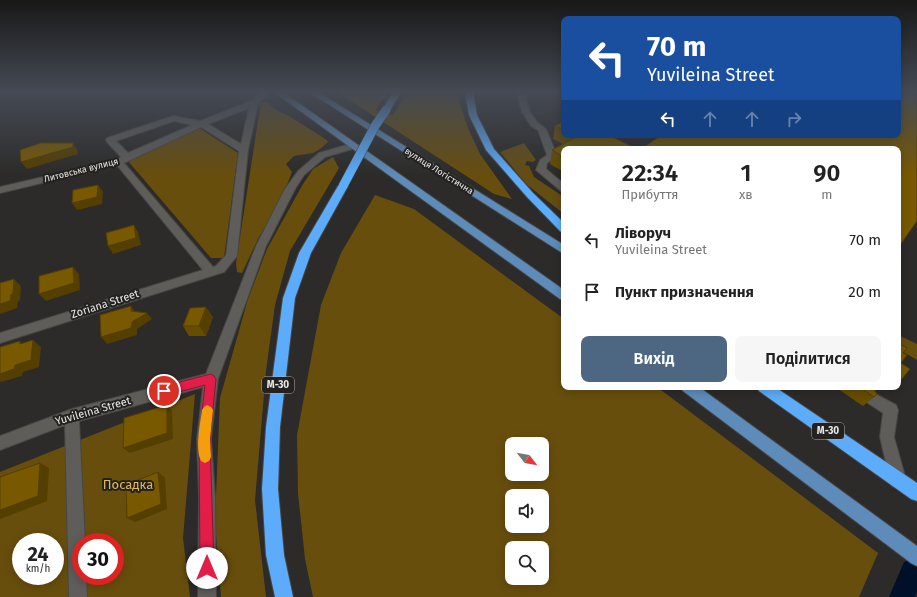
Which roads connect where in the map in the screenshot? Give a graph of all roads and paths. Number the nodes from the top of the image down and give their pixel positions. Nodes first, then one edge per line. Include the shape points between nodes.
1 (168, 120) edge
2 (182, 120) edge
3 (211, 120) edge
4 (250, 120) edge
5 (317, 120) edge
6 (357, 120) edge
7 (379, 120) edge
8 (476, 120) edge
9 (531, 120) edge
10 (201, 124) junction
11 (353, 146) junction
12 (244, 150) junction
13 (123, 159) junction
14 (561, 187) edge
15 (0, 190) edge
16 (561, 226) edge
17 (561, 248) edge
18 (210, 271) junction
19 (561, 294) edge
20 (0, 338) edge
21 (211, 379) junction
22 (692, 390) edge
23 (768, 390) edge
24 (870, 397) edge
25 (72, 416) junction
26 (0, 443) edge
27 (895, 478) junction
28 (917, 493) edge
29 (917, 557) edge
30 (78, 597) edge
31 (207, 597) edge
32 (284, 597) edge

1 - 13 street via 110,140
2 - 10 street
3 - 10 street, Литовська вулиця
4 - 12 street, Zoriana Street
5 - 11 main road
6 - 17 main road, вулиця Логістична
7 - 32 highway, М-30, bridge via 306,253 288,298 273,427 270,489 275,555
8 - 16 highway via 490,150
9 - 14 street via 542,129 552,156 543,162 541,170
10 - 12 street
10 - 13 street, Литовська вулиця
11 - 19 main road
11 - 21 street via 322,155 301,173 290,189 261,246
12 - 18 street, Zoriana Street via 231,256 220,269
13 - 15 street, Литовська вулиця
13 - 18 street
18 - 20 street, Zoriana Street
21 - 25 street, Yuvileina Street
21 - 31 street via 204,439
22 - 29 main road
23 - 27 highway, М-30
24 - 27 street via 891,410 887,436
25 - 26 street, Yuvileina Street
25 - 30 street
27 - 28 highway, М-30

